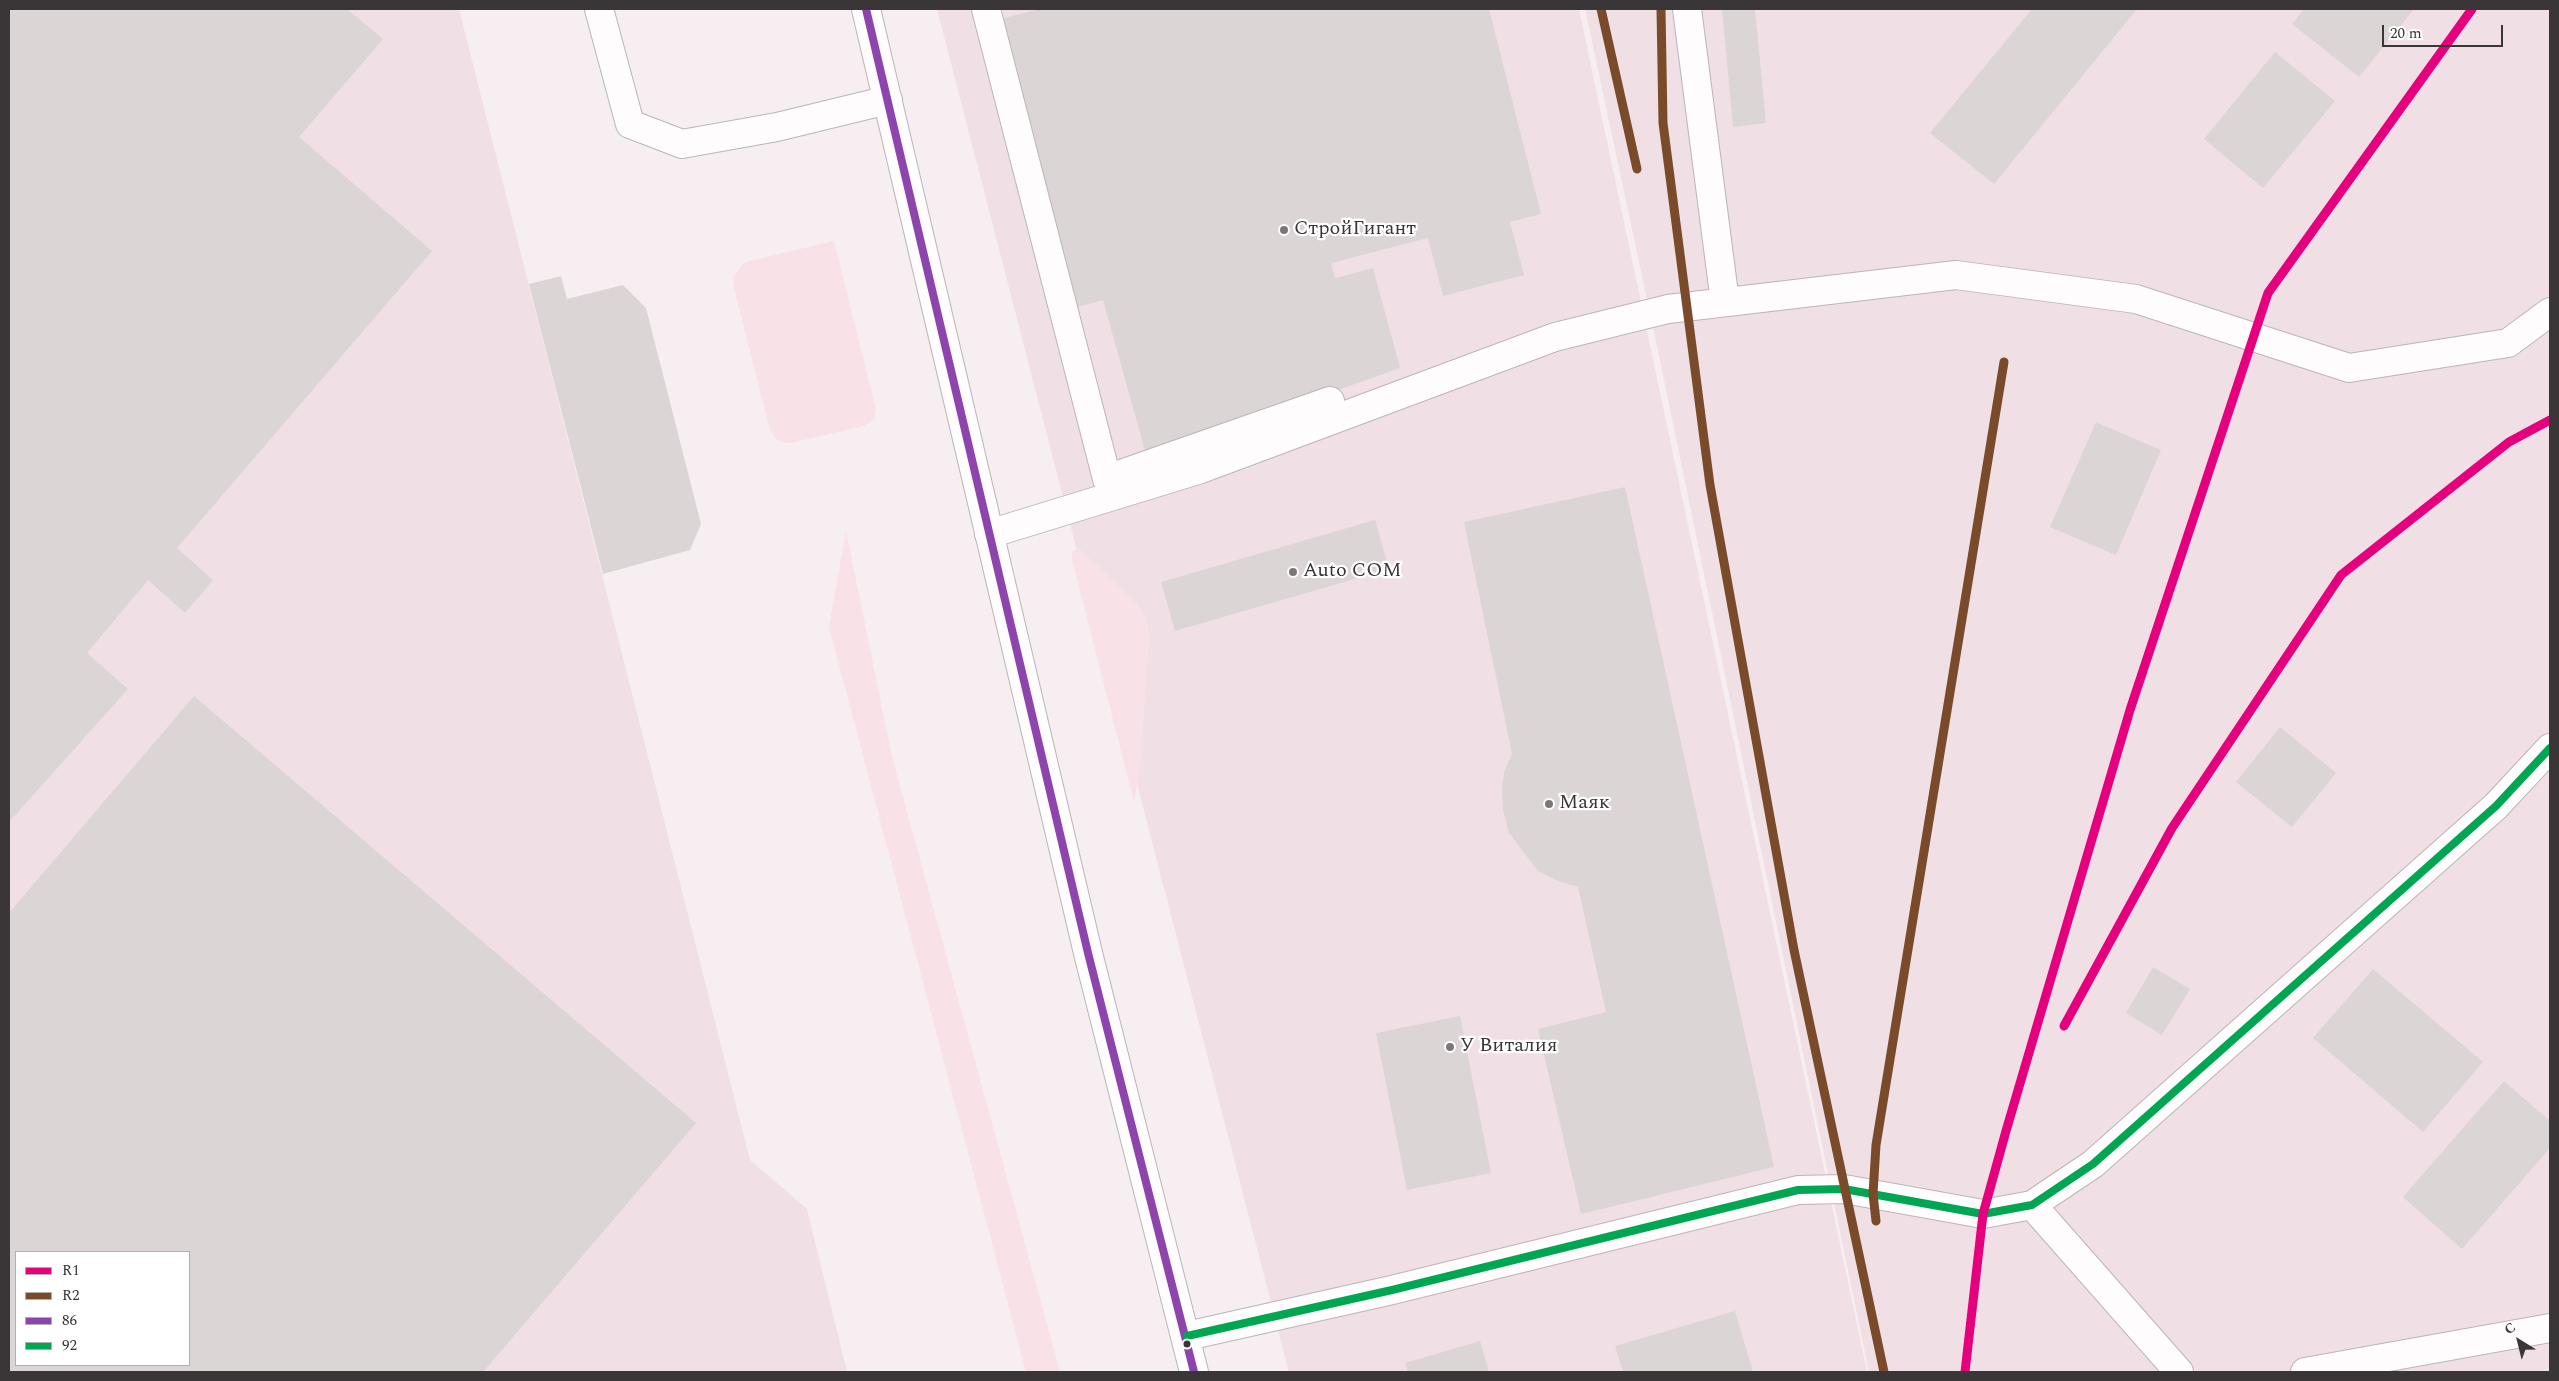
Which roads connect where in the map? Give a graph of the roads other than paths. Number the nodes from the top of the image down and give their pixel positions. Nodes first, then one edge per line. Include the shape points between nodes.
1 (599, 9) edge
2 (866, 9) edge
3 (986, 9) edge
4 (1687, 9) edge
5 (888, 100) junction
6 (1725, 302) junction
7 (2550, 312) edge
8 (1545, 326) dead end
9 (989, 534) junction
10 (2550, 748) edge
11 (2032, 1205) junction
12 (2550, 1328) edge
13 (1187, 1336) junction
14 (1194, 1372) edge
15 (2179, 1372) edge
16 (2305, 1372) edge

1 - 5 street via 630,124 682,144 777,127
2 - 5 street
3 - 8 street via 1107,479
4 - 6 street
5 - 9 street
6 - 7 street via 1956,276 2136,299 2349,368 2508,343
6 - 9 street via 1668,309 1555,337 1202,469
9 - 13 street via 1088,954
10 - 11 street via 2496,806 2093,1164
11 - 13 street via 1983,1214 1844,1188 1798,1190 1392,1290
11 - 15 street
12 - 16 street
13 - 14 street

